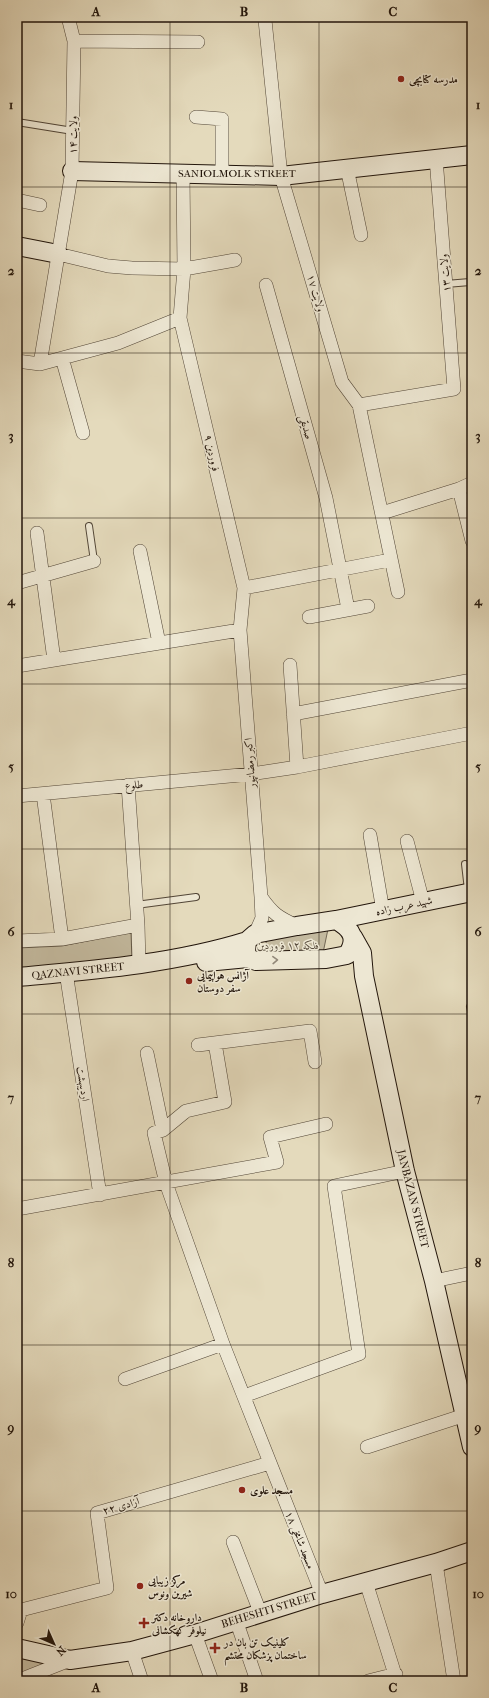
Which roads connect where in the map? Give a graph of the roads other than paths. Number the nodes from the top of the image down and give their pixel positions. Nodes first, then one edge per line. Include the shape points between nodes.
1 (68, 17) edge
2 (265, 20) dead end
3 (74, 41) junction
4 (198, 42) dead end
5 (196, 117) dead end
6 (17, 122) edge
7 (73, 131) junction
8 (472, 154) edge
9 (436, 158) junction
10 (347, 168) junction
11 (72, 171) junction
12 (183, 173) junction
13 (222, 174) junction
14 (281, 176) junction
15 (17, 200) edge
16 (40, 205) dead end
17 (361, 235) dead end
18 (17, 246) edge
19 (58, 254) junction
20 (235, 260) dead end
21 (184, 269) junction
22 (470, 282) dead end
23 (446, 284) junction
24 (266, 285) dead end
25 (180, 318) junction
26 (62, 358) junction
27 (17, 361) edge
28 (40, 364) junction
29 (359, 405) junction
30 (83, 433) dead end
31 (472, 483) edge
32 (459, 489) junction
33 (382, 513) junction
34 (89, 526) dead end
35 (37, 533) dead end
36 (472, 541) edge
37 (140, 551) dead end
38 (94, 560) joint
39 (390, 560) junction
40 (339, 570) junction
41 (43, 576) junction
42 (17, 583) edge
43 (244, 588) junction
44 (398, 592) dead end
45 (368, 606) dead end
46 (348, 609) junction
47 (309, 617) dead end
48 (240, 630) junction
49 (159, 643) junction
50 (54, 660) junction
51 (290, 665) dead end
52 (17, 666) edge
53 (472, 680) edge
54 (294, 714) junction
55 (472, 733) edge
56 (297, 767) junction
57 (251, 774) junction
58 (128, 785) junction
59 (43, 794) junction
60 (17, 796) edge
61 (370, 835) dead end
62 (407, 841) dead end
63 (465, 864) dead end
64 (470, 892) edge
65 (196, 897) dead end
66 (262, 897) junction
67 (423, 902) junction
68 (136, 904) junction
69 (383, 911) junction
70 (336, 920) junction
71 (138, 925) junction
72 (297, 926) junction
73 (353, 936) junction
74 (62, 939) junction
75 (17, 941) edge
76 (250, 944) junction
77 (347, 956) junction
78 (139, 964) junction
79 (66, 972) junction
80 (364, 976) junction
81 (17, 977) edge
82 (470, 1007) dead end
83 (472, 1015) edge
84 (215, 1043) junction
85 (198, 1045) dead end
86 (147, 1052) dead end
87 (315, 1062) dead end
88 (326, 1124) dead end
89 (163, 1130) junction
90 (405, 1171) junction
91 (166, 1183) junction
92 (100, 1195) junction
93 (17, 1209) edge
94 (472, 1273) edge
95 (434, 1281) junction
96 (223, 1344) junction
97 (125, 1379) dead end
98 (244, 1396) junction
99 (465, 1415) junction
100 (367, 1447) dead end
101 (472, 1448) edge
102 (270, 1463) junction
103 (233, 1542) dead end
104 (472, 1551) edge
105 (436, 1563) junction
106 (366, 1582) junction
107 (322, 1594) junction
108 (260, 1612) junction
109 (236, 1620) junction
110 (17, 1623) edge
111 (195, 1634) junction
112 (17, 1648) edge
113 (132, 1651) junction
114 (70, 1660) junction
115 (396, 1677) edge
116 (17, 1681) edge
117 (142, 1681) edge
118 (212, 1681) edge
119 (257, 1681) edge
120 (368, 1681) edge
121 (454, 1681) edge

1 - 3 street, ولایت ۱۴
2 - 14 street, ولایت ۱۷
3 - 4 street
3 - 7 street, ولایت ۱۴
5 - 13 street via 222,119
6 - 7 lane
7 - 11 street, ولایت ۱۴
8 - 9 street, SANIOLMOLK STREET
9 - 10 street, SANIOLMOLK STREET
9 - 23 street, ولایت ۱۳
10 - 14 street, SANIOLMOLK STREET
10 - 17 street
11 - 12 street, SANIOLMOLK STREET
11 - 19 street, ولایت ۱۴
12 - 13 street, SANIOLMOLK STREET
12 - 21 street, فروردین ۹
13 - 14 street, SANIOLMOLK STREET
14 - 29 street, ولایت ۱۷ via 342,382
15 - 16 street
18 - 19 street
19 - 21 street via 108,266
19 - 28 street, ولایت ۱۴
20 - 21 street
21 - 25 street, فروردین ۹
22 - 23 lane
23 - 29 street, ولایت ۱۳ via 454,388
24 - 40 street, صدیقی via 326,498
25 - 26 street via 118,343
25 - 43 street, فروردین ۹
26 - 28 street
26 - 30 street
27 - 28 street
29 - 33 street
31 - 32 street
32 - 33 street
32 - 36 street
33 - 39 street
34 - 38 lane
35 - 41 street
37 - 49 street
38 - 41 street
39 - 40 street
39 - 44 street
40 - 43 street
40 - 46 street, صدیقی
41 - 42 street
41 - 50 street
43 - 48 street, فروردین ۹
45 - 46 street
46 - 47 street
48 - 49 street
48 - 57 street, اکبر رمضانپور
49 - 50 street
50 - 52 street
51 - 54 street
53 - 54 street
54 - 56 street
55 - 56 street
56 - 57 street, طلوع
57 - 58 street, طلوع
57 - 66 street, اکبر رمضانپور
58 - 59 street, طلوع
58 - 68 street
59 - 60 street, طلوع
59 - 74 street
61 - 69 street
62 - 67 street
63 - 64 lane
64 - 67 street, شهید عرب زاده
65 - 68 lane
66 - 72 street via 271,912
66 - 76 street, اکبر رمضانپور via 262,918
67 - 69 street, شهید عرب زاده
68 - 71 street
69 - 70 street, شهید عرب زاده
70 - 72 street, شهید عرب زاده
70 - 73 street via 347,926
71 - 74 street
71 - 78 street
72 - 76 street, شهید عرب زاده
73 - 77 street via 352,947
73 - 80 street via 362,953
74 - 75 street
76 -> 77 street via 256,961
76 - 78 street, QAZNAVI STREET
77 - 80 street, JANBAZAN STREET
78 - 79 street, QAZNAVI STREET
79 - 81 street, QAZNAVI STREET
79 - 92 street, اردیبهشت
80 - 90 street, JANBAZAN STREET
82 - 83 lane
84 - 85 street
84 - 87 street via 310,1031
84 - 89 street via 225,1102 186,1111
86 - 89 street
88 - 91 street via 270,1137 277,1162
89 - 91 street, مسجد شامخی ۱۸ via 154,1133
90 - 95 street, JANBAZAN STREET
90 - 98 street via 334,1186 359,1354
91 - 92 street
91 - 96 street, مسجد شامخی ۱۸
92 - 93 street
94 - 95 street
95 - 99 street, JANBAZAN STREET
96 - 97 street
96 - 98 street, مسجد شامخی ۱۸
98 - 102 street, مسجد شامخی ۱۸
99 - 100 street
99 - 101 street, JANBAZAN STREET
102 - 107 street, مسجد شامخی ۱۸
102 - 110 street, آزادی ۲۲ via 97,1513 107,1588 21,1610
103 - 108 street
104 - 105 street, BEHESHTI STREET
105 - 106 street, BEHESHTI STREET
105 - 121 street
106 - 107 street, BEHESHTI STREET
106 - 115 street
107 - 108 street, BEHESHTI STREET
108 - 109 street, BEHESHTI STREET
109 - 111 street, BEHESHTI STREET
109 - 119 street
111 - 113 street, BEHESHTI STREET
111 - 118 street
112 - 114 street, BEHESHTI STREET
113 - 114 street, BEHESHTI STREET
113 - 117 street
114 - 116 street
115 - 120 street

